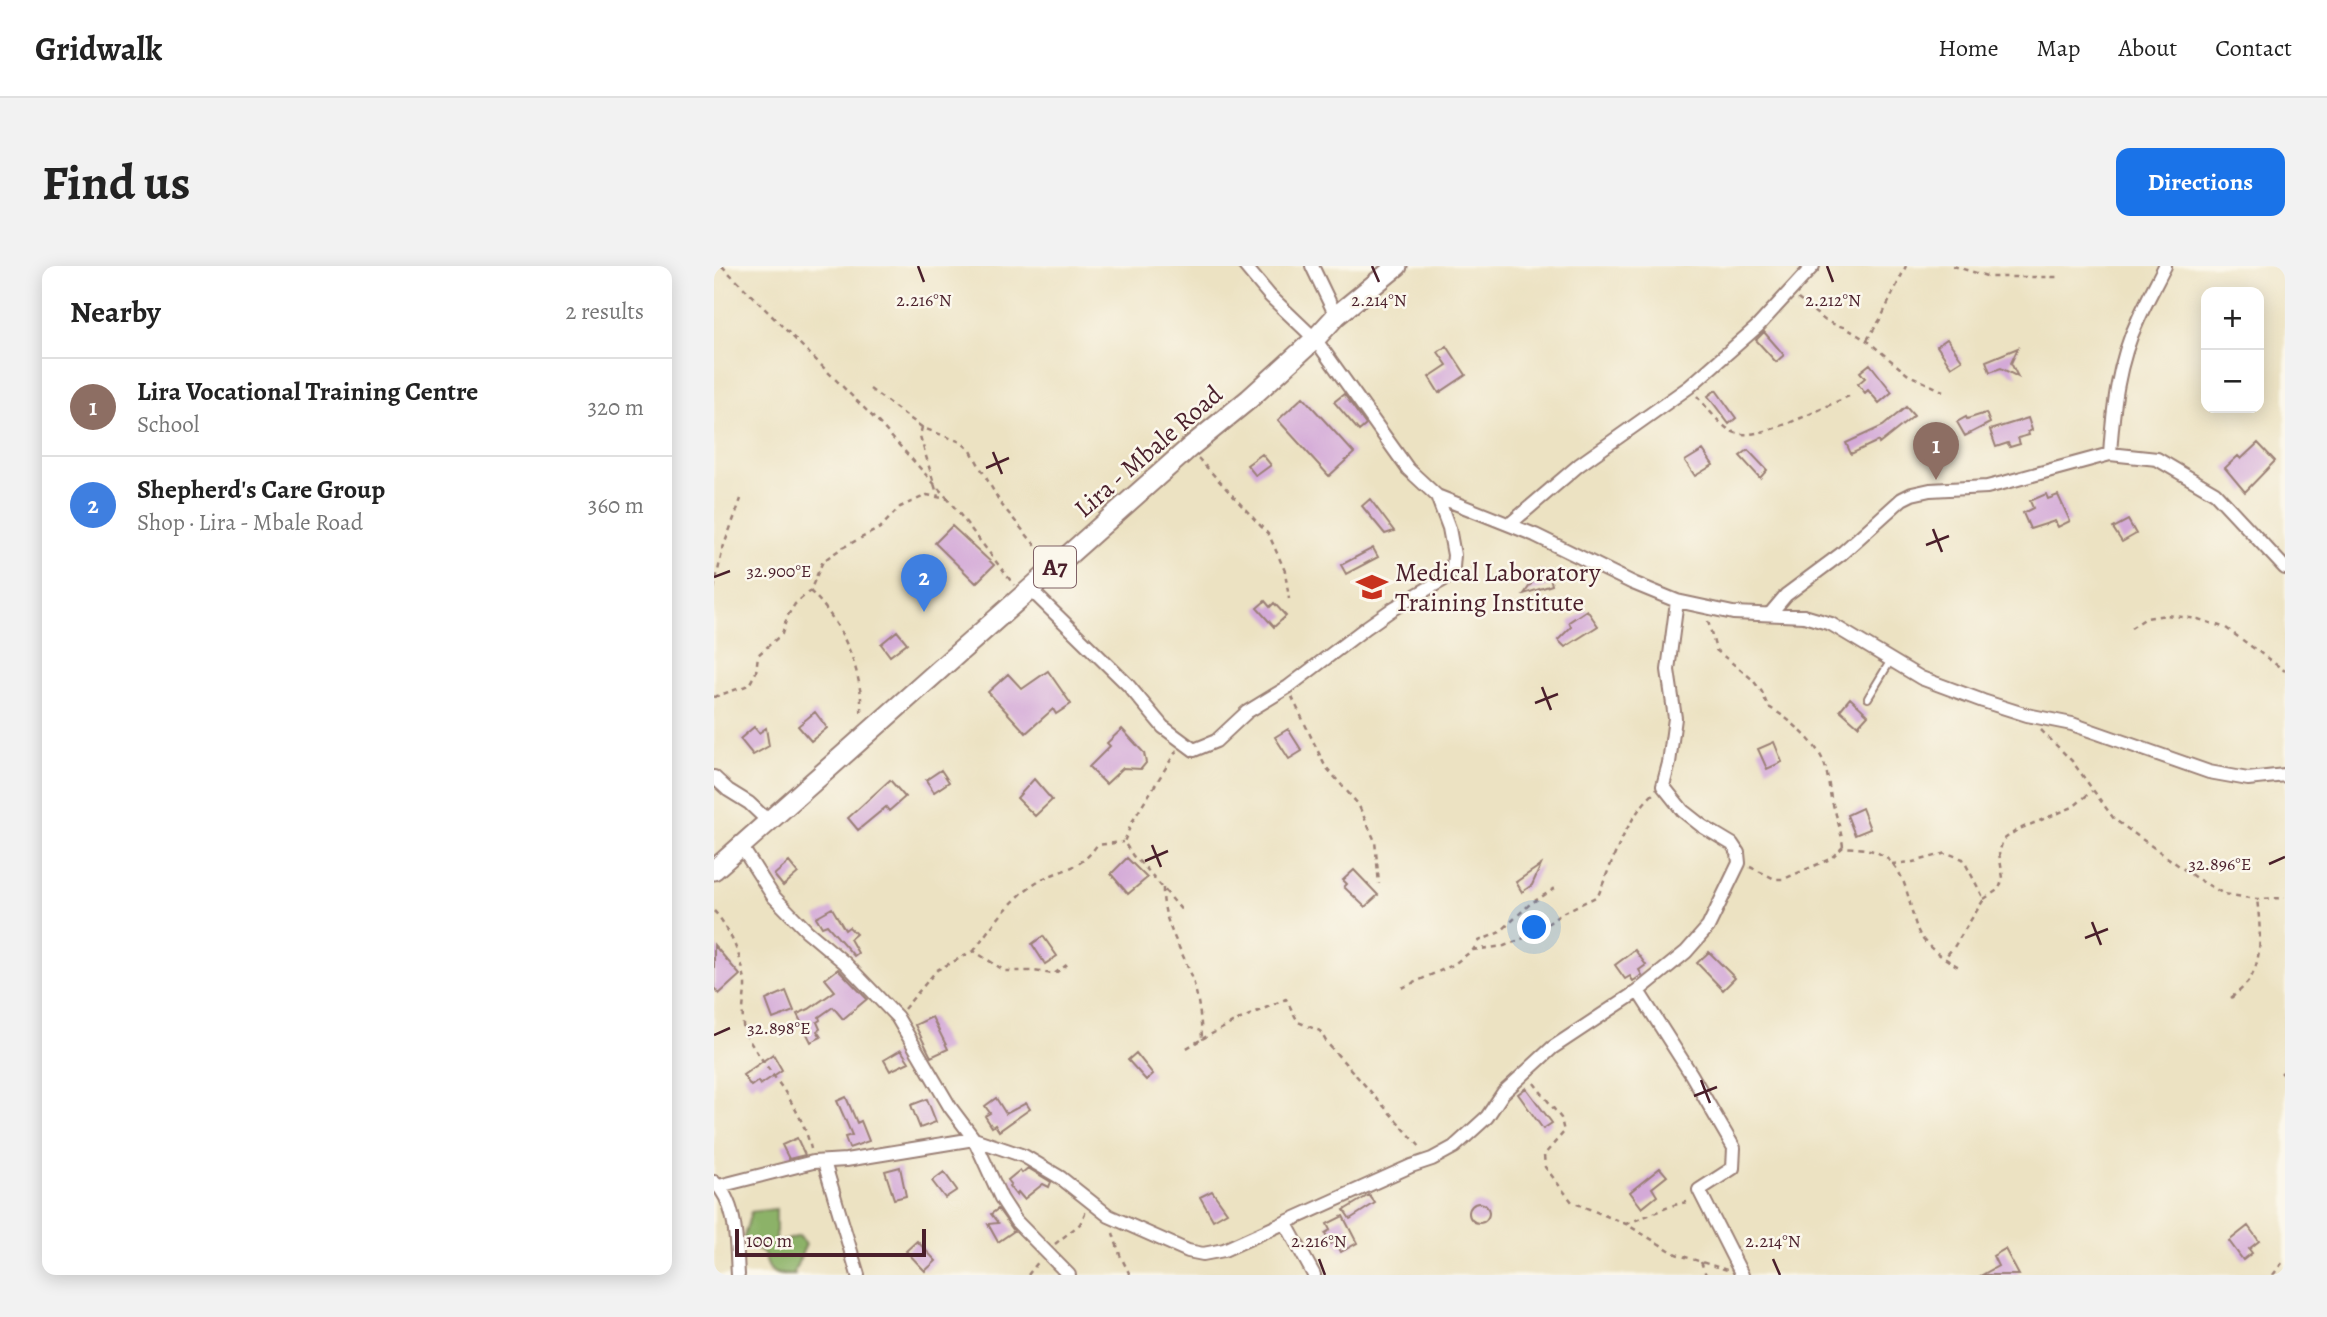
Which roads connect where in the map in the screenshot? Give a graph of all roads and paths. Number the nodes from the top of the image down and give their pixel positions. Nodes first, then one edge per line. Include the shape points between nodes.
1 (722, 266) edge
2 (1245, 266) edge
3 (1312, 266) edge
4 (1397, 266) edge
5 (1813, 266) edge
6 (1906, 266) edge
7 (1952, 266) edge
8 (2165, 266) edge
9 (2059, 277) dead end
10 (1790, 293) junction
11 (1336, 316) junction
12 (1315, 339) junction
13 (1867, 341) junction
14 (1689, 387) junction
15 (870, 389) dead end
16 (1943, 391) dead end
17 (1849, 396) dead end
18 (922, 427) junction
19 (1189, 448) junction
20 (2110, 454) junction
21 (932, 479) junction
22 (1437, 496) junction
23 (938, 497) junction
24 (741, 499) dead end
25 (948, 499) junction
26 (1510, 524) junction
27 (1055, 567) junction
28 (2285, 568) edge
29 (714, 589) edge
30 (810, 591) junction
31 (1026, 593) junction
32 (1289, 599) dead end
33 (1677, 601) junction
34 (1706, 607) junction
35 (1770, 614) junction
36 (2131, 628) dead end
37 (1891, 660) junction
38 (2285, 671) edge
39 (1288, 687) junction
40 (714, 697) edge
41 (1868, 698) dead end
42 (2026, 715) junction
43 (866, 735) junction
44 (1175, 737) junction
45 (2285, 775) edge
46 (714, 777) edge
47 (1663, 786) junction
48 (2092, 792) junction
49 (769, 822) junction
50 (1124, 842) junction
51 (741, 846) junction
52 (1843, 847) junction
53 (1739, 863) junction
54 (1892, 864) junction
55 (714, 870) edge
56 (1379, 884) dead end
57 (1557, 887) dead end
58 (1163, 888) junction
59 (2285, 898) edge
60 (1984, 899) junction
61 (2257, 899) junction
62 (714, 911) edge
63 (1184, 913) dead end
64 (1473, 950) junction
65 (975, 951) junction
66 (1944, 958) junction
67 (1068, 964) dead end
68 (1959, 967) dead end
69 (1402, 988) dead end
70 (1638, 991) junction
71 (2231, 998) dead end
72 (897, 1017) junction
73 (1202, 1039) junction
74 (1185, 1049) dead end
75 (1526, 1072) junction
76 (2281, 1072) dead end
77 (2285, 1076) edge
78 (974, 1139) junction
79 (1432, 1159) junction
80 (819, 1162) junction
81 (716, 1184) edge
82 (1699, 1190) junction
83 (1090, 1202) junction
84 (1109, 1216) junction
85 (1286, 1224) junction
86 (1626, 1224) junction
87 (1046, 1250) junction
88 (2285, 1259) edge
89 (1701, 1262) junction
90 (1741, 1273) edge
91 (738, 1275) edge
92 (858, 1275) edge
93 (1028, 1275) edge
94 (1069, 1275) edge
95 (1130, 1275) edge
96 (1314, 1275) edge
97 (1706, 1275) edge
98 (2273, 1275) edge

1 - 21 path
2 - 12 street
3 - 11 street
4 - 11 main road, Lira - Mbale Road / A7
5 - 10 street
6 - 13 path
7 - 9 path via 1990,277
8 - 20 street via 2137,321 2123,363
10 - 13 path via 1827,322
10 - 14 street
11 - 12 main road, Lira - Mbale Road / A7
12 - 19 main road, Lira - Mbale Road / A7
12 - 22 street via 1408,468
13 - 16 path via 1907,374
14 - 17 path via 1735,433 1760,434
14 - 26 street via 1579,465
15 - 18 path
18 - 21 path via 920,436
18 - 27 path via 961,442 971,451 1001,504
19 - 27 main road, Lira - Mbale Road / A7
19 - 32 path via 1269,535 1285,571
20 - 28 street via 2157,459 2215,493
20 - 35 street via 1987,487 1912,494 1786,595
21 - 23 path
21 - 25 path
22 - 26 street
22 - 39 street via 1454,555 1448,577 1394,608
23 - 25 path
23 - 30 path via 927,495 900,507 880,528 823,561
24 - 29 path
25 - 31 path
26 - 33 street
27 - 31 main road, Lira - Mbale Road / A7
30 - 40 path via 795,604 782,634 758,654 749,685
30 - 43 path via 824,604 853,660
31 - 43 main road, Lira - Mbale Road / A7
31 - 44 street via 1128,685
33 - 34 street
33 - 47 street via 1668,670 1675,718
34 - 35 street
34 - 52 path via 1716,650 1752,679 1768,707 1797,728 1825,765
35 - 37 street via 1804,616 1831,624
36 - 38 path via 2146,618 2166,615 2198,619 2227,628
37 - 41 lane
37 - 42 street via 1921,678
39 - 44 street via 1247,712 1203,748 1194,750
39 - 56 path via 1325,766 1359,804 1375,841
42 - 45 street via 2072,724 2209,772 2248,779
42 - 48 path via 2072,761
43 - 49 main road, Lira - Mbale Road / A7
44 - 50 path via 1177,752
46 - 49 street
47 - 53 street via 1683,811 1732,844
47 - 64 path via 1647,799 1629,826 1598,896 1562,913 1534,934 1504,946
48 - 60 path via 2073,807 2003,840 1999,853 2003,878 1999,889
48 - 61 path via 2114,819 2196,878 2224,894
49 - 51 main road, Lira - Mbale Road / A7
50 - 58 path
50 - 65 path via 1097,845 1074,868 1041,880 988,929
51 - 55 main road, Lira - Mbale Road / A7
51 - 72 street via 773,896
52 - 53 path via 1830,859 1784,879
52 - 54 path via 1878,852
53 - 70 street via 1708,927 1686,952
54 - 60 path via 1947,853 1963,859
54 - 66 path via 1904,880 1919,933
57 - 64 path via 1500,932 1479,941
58 - 63 path
58 - 73 path via 1163,907 1192,978
59 - 61 path
60 - 66 path
61 - 71 path via 2260,939 2256,964 2249,981
62 - 80 path via 744,968 744,1032 798,1110
64 - 69 path via 1453,965
65 - 67 path via 1005,971 1054,974
65 - 72 path via 937,970
66 - 68 path
70 - 75 street via 1579,1028
70 - 82 street via 1734,1148 1733,1168
72 - 78 street
73 - 74 path
73 - 79 path via 1286,999 1298,1022 1320,1031
75 - 79 street via 1473,1132
75 - 86 path via 1561,1118 1564,1132 1544,1155 1545,1167 1572,1202
76 - 77 path
78 - 80 street
78 - 83 street via 1024,1156
78 - 87 street via 1001,1198 1016,1221
79 - 85 street
80 - 81 street
80 - 92 street
81 - 91 street via 730,1208
82 - 86 path via 1691,1201
82 - 90 street
83 - 84 street
83 - 87 path via 1080,1224
84 - 85 street via 1203,1254
84 - 95 path
85 - 96 street
86 - 89 path via 1676,1254
87 - 93 path
87 - 94 street
88 - 98 path
89 - 90 path
89 - 97 path

